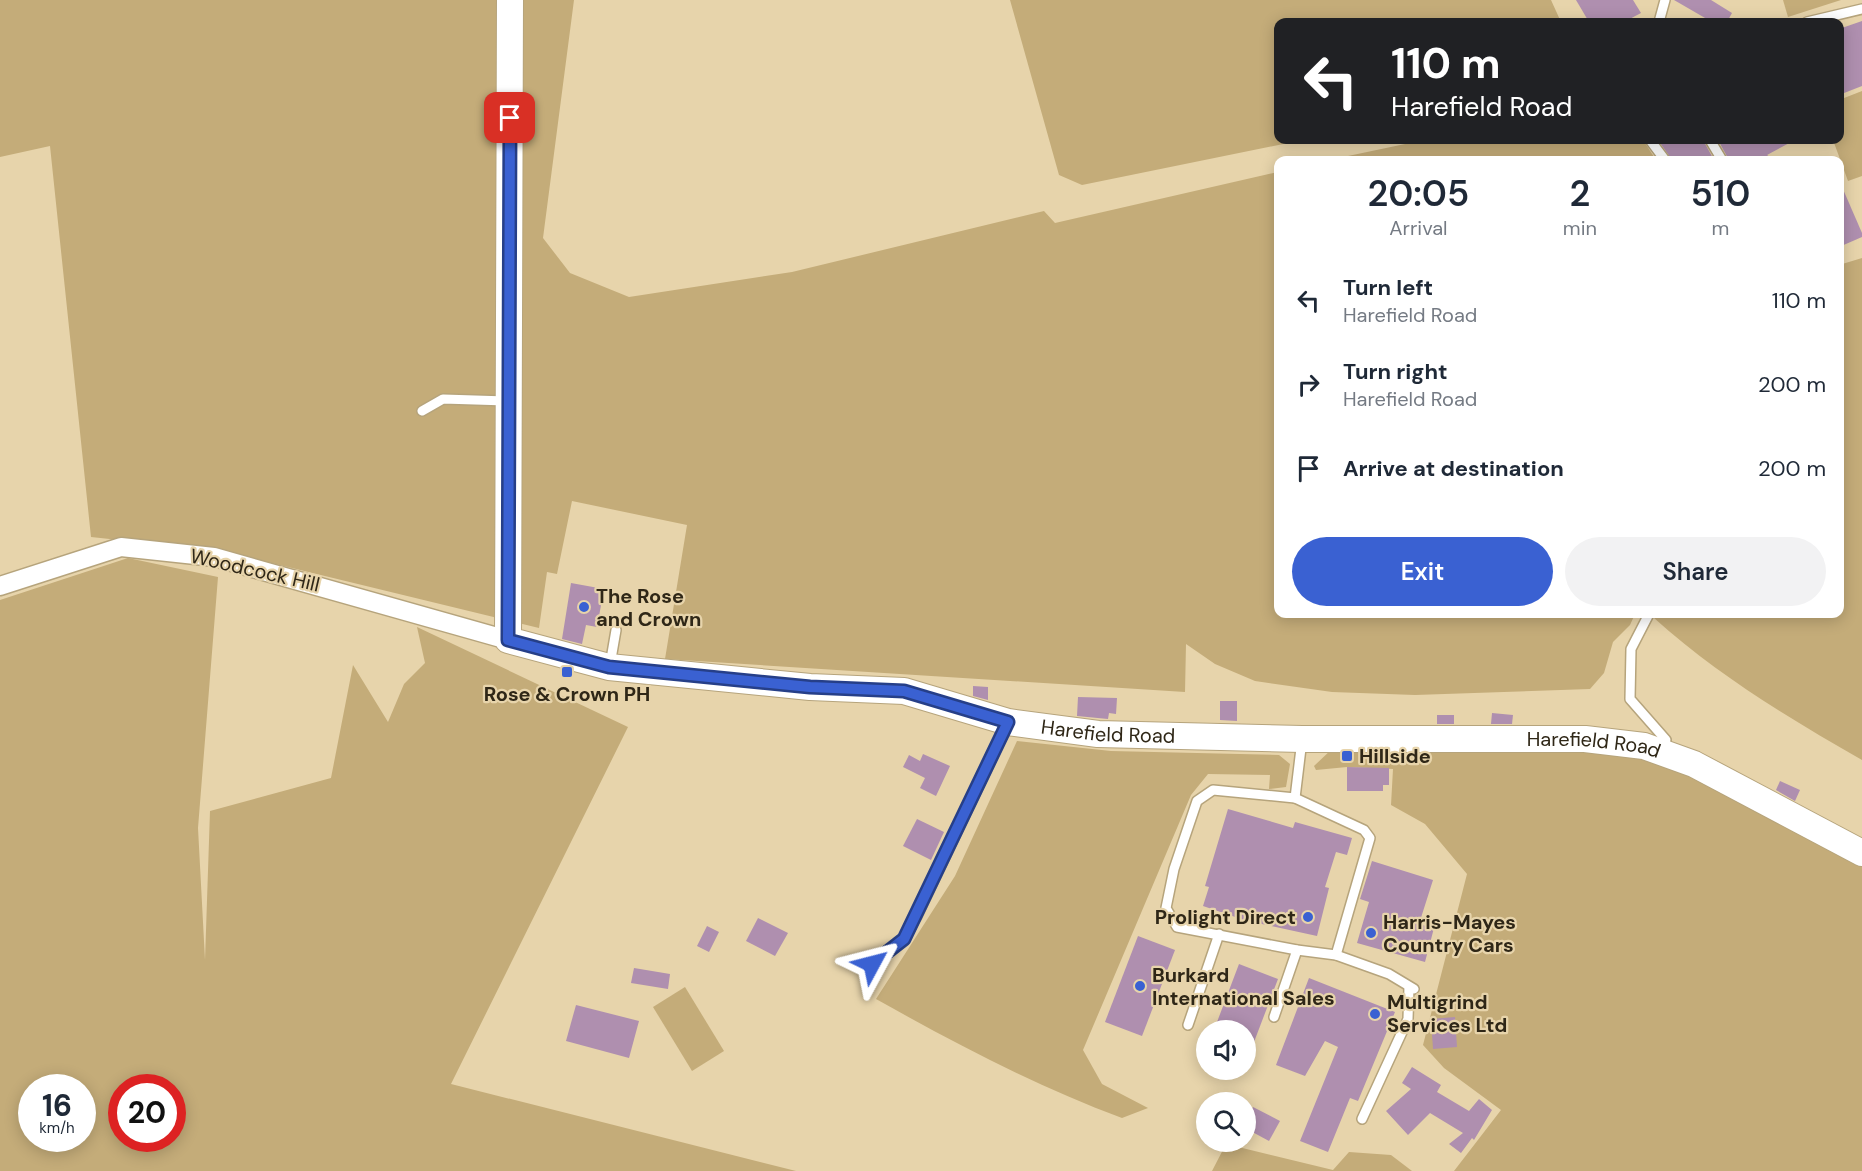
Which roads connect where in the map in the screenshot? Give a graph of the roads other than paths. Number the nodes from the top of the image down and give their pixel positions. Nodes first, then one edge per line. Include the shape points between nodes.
1 (510, 0) edge
2 (1665, 0) edge
3 (1862, 9) edge
4 (1660, 18) edge
5 (1824, 18) edge
6 (509, 401) junction
7 (422, 411) dead end
8 (0, 586) edge
9 (1647, 618) edge
10 (616, 630) dead end
11 (508, 640) junction
12 (609, 667) junction
13 (1008, 722) junction
14 (1302, 740) junction
15 (1661, 753) junction
16 (1295, 798) junction
17 (1862, 853) edge
18 (1219, 934) junction
19 (1297, 950) junction
20 (1336, 955) junction
21 (872, 964) dead end
22 (1274, 1017) dead end
23 (1188, 1025) dead end
24 (1362, 1119) dead end

1 - 6 street
2 - 4 lane
3 - 5 lane
6 - 7 lane via 443,399
6 - 11 street
8 - 11 street, Woodcock Hill via 121,547 214,557
9 - 15 lane via 1631,649 1630,699 1666,740
10 - 12 lane
11 - 12 street, Harefield Road
12 - 13 street, Harefield Road via 810,687 904,691
13 - 14 street, Harefield Road via 1098,734
13 - 21 lane via 904,939
14 - 15 street, Harefield Road via 1585,739 1644,746
14 - 16 lane
15 - 17 street, Harefield Road via 1694,764
16 - 18 lane via 1213,790 1197,801 1174,869 1166,908 1177,927
16 - 20 lane via 1364,830 1370,838
18 - 19 lane
18 - 23 lane
19 - 20 lane
19 - 22 lane
20 - 24 lane via 1389,974 1412,988 1408,1019

